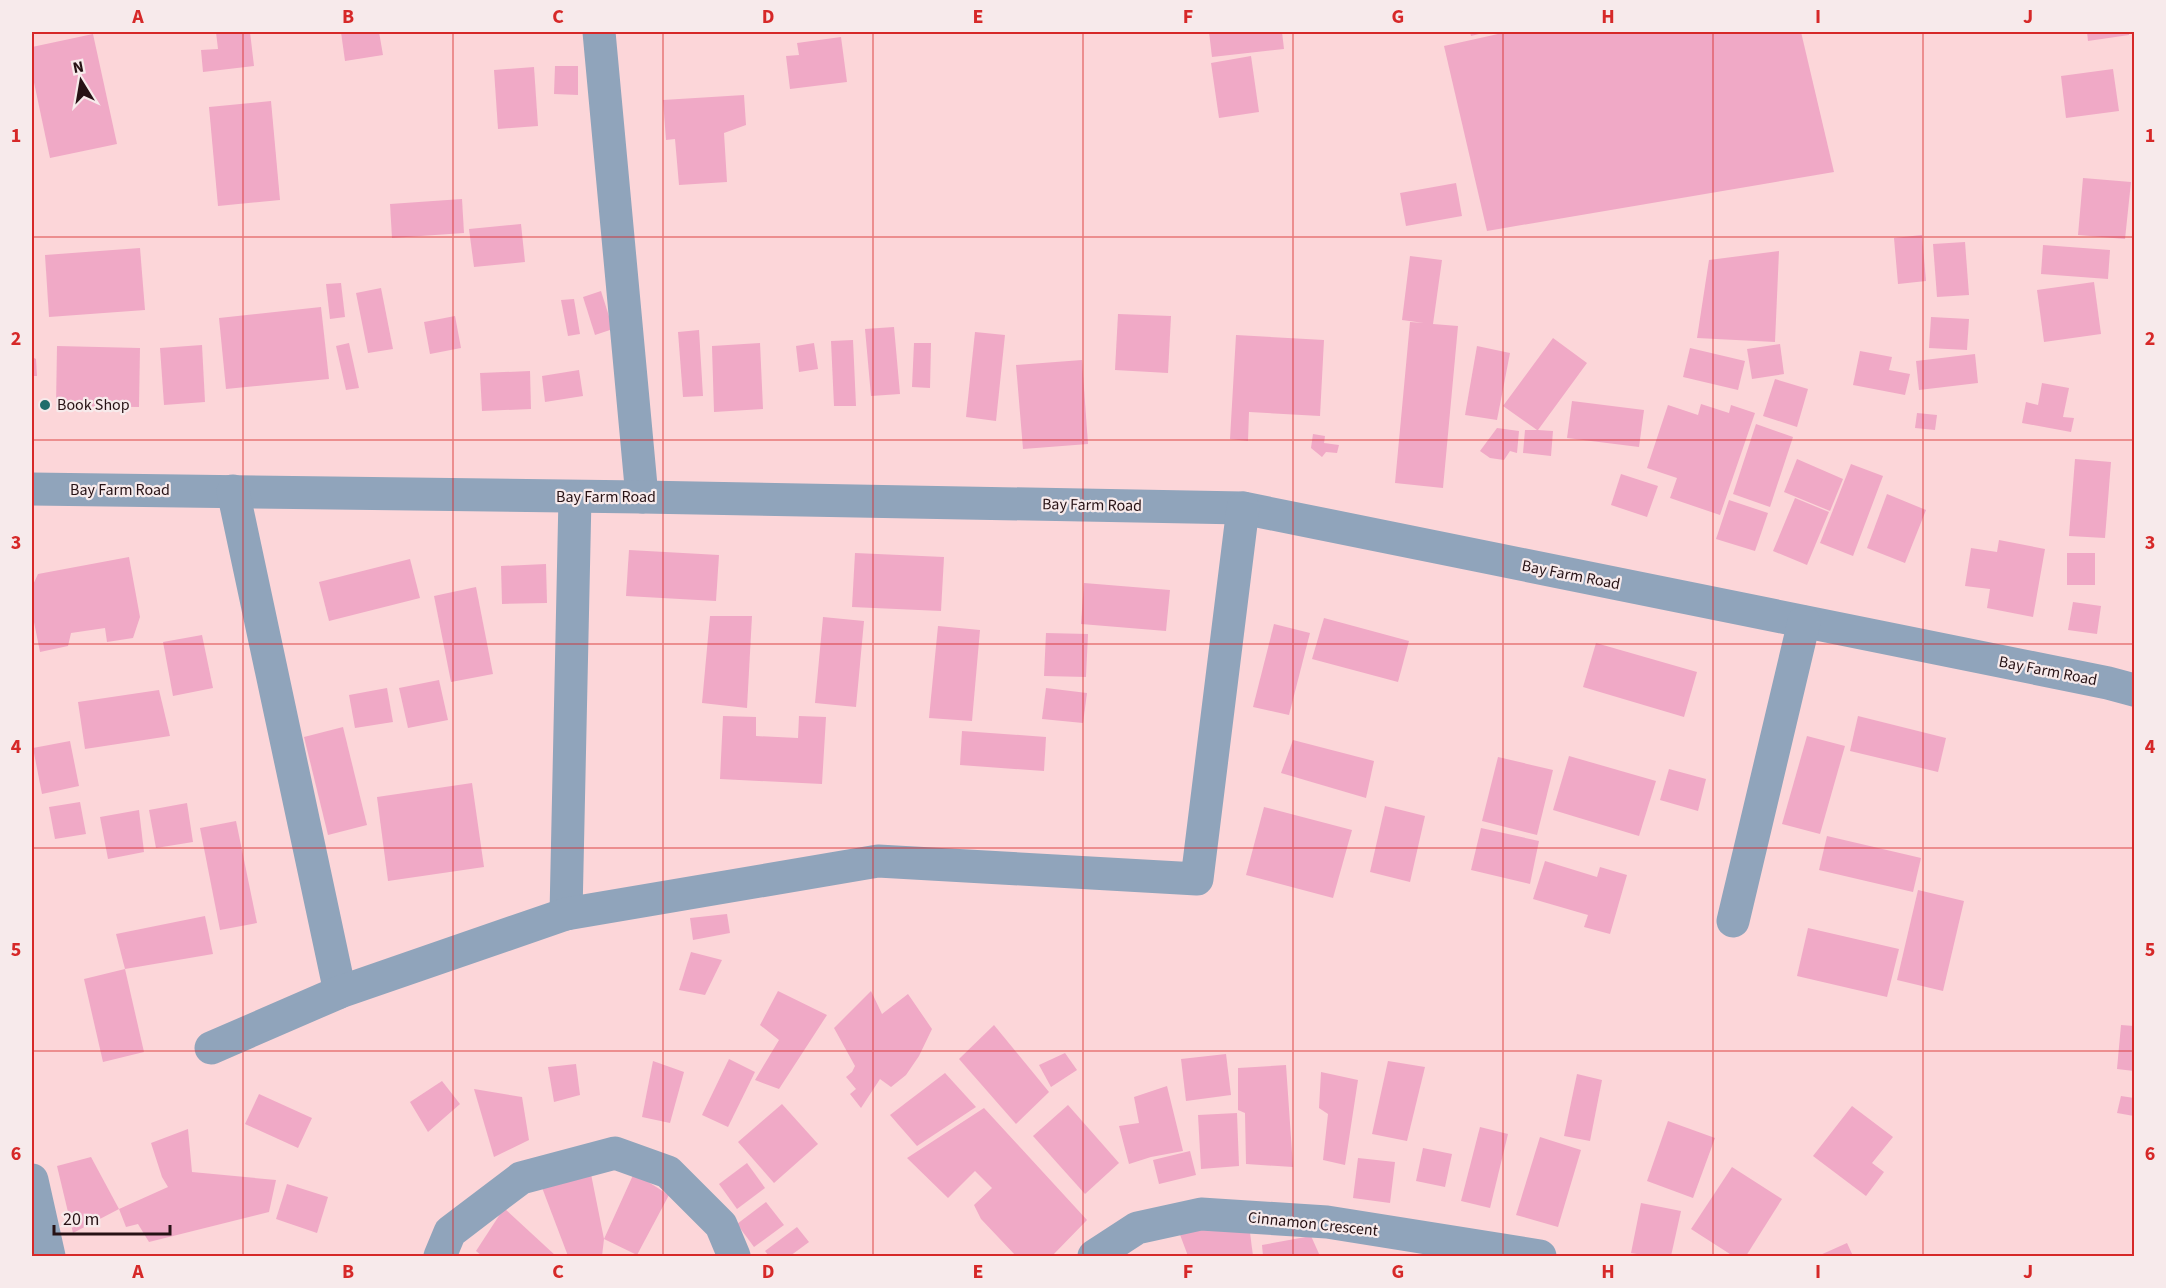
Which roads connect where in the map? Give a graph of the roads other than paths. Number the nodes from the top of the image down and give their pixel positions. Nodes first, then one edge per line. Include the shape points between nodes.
1 (599, 32) edge
2 (32, 489) edge
3 (234, 491) junction
4 (575, 496) junction
5 (642, 496) junction
6 (1243, 508) junction
7 (1804, 622) junction
8 (2134, 690) edge
9 (566, 914) junction
10 (1733, 921) dead end
11 (339, 992) junction
12 (211, 1048) dead end
13 (32, 1179) edge
14 (49, 1257) edge
15 (440, 1257) edge
16 (734, 1257) edge
17 (1095, 1257) edge
18 (1540, 1257) edge

1 - 5 street
2 - 3 street, Bay Farm Road
3 - 4 street, Bay Farm Road
3 - 11 street
4 - 5 street, Bay Farm Road
4 - 9 street
5 - 6 street, Bay Farm Road
6 - 7 street, Bay Farm Road
6 - 9 street via 1197,879 878,861
7 - 8 street, Bay Farm Road
7 - 10 street
9 - 11 street
11 - 12 street
13 - 14 street
15 - 16 street via 450,1232 521,1178 615,1153 668,1172 722,1225
17 - 18 street, Cinnamon Crescent via 1137,1228 1201,1214 1327,1222

